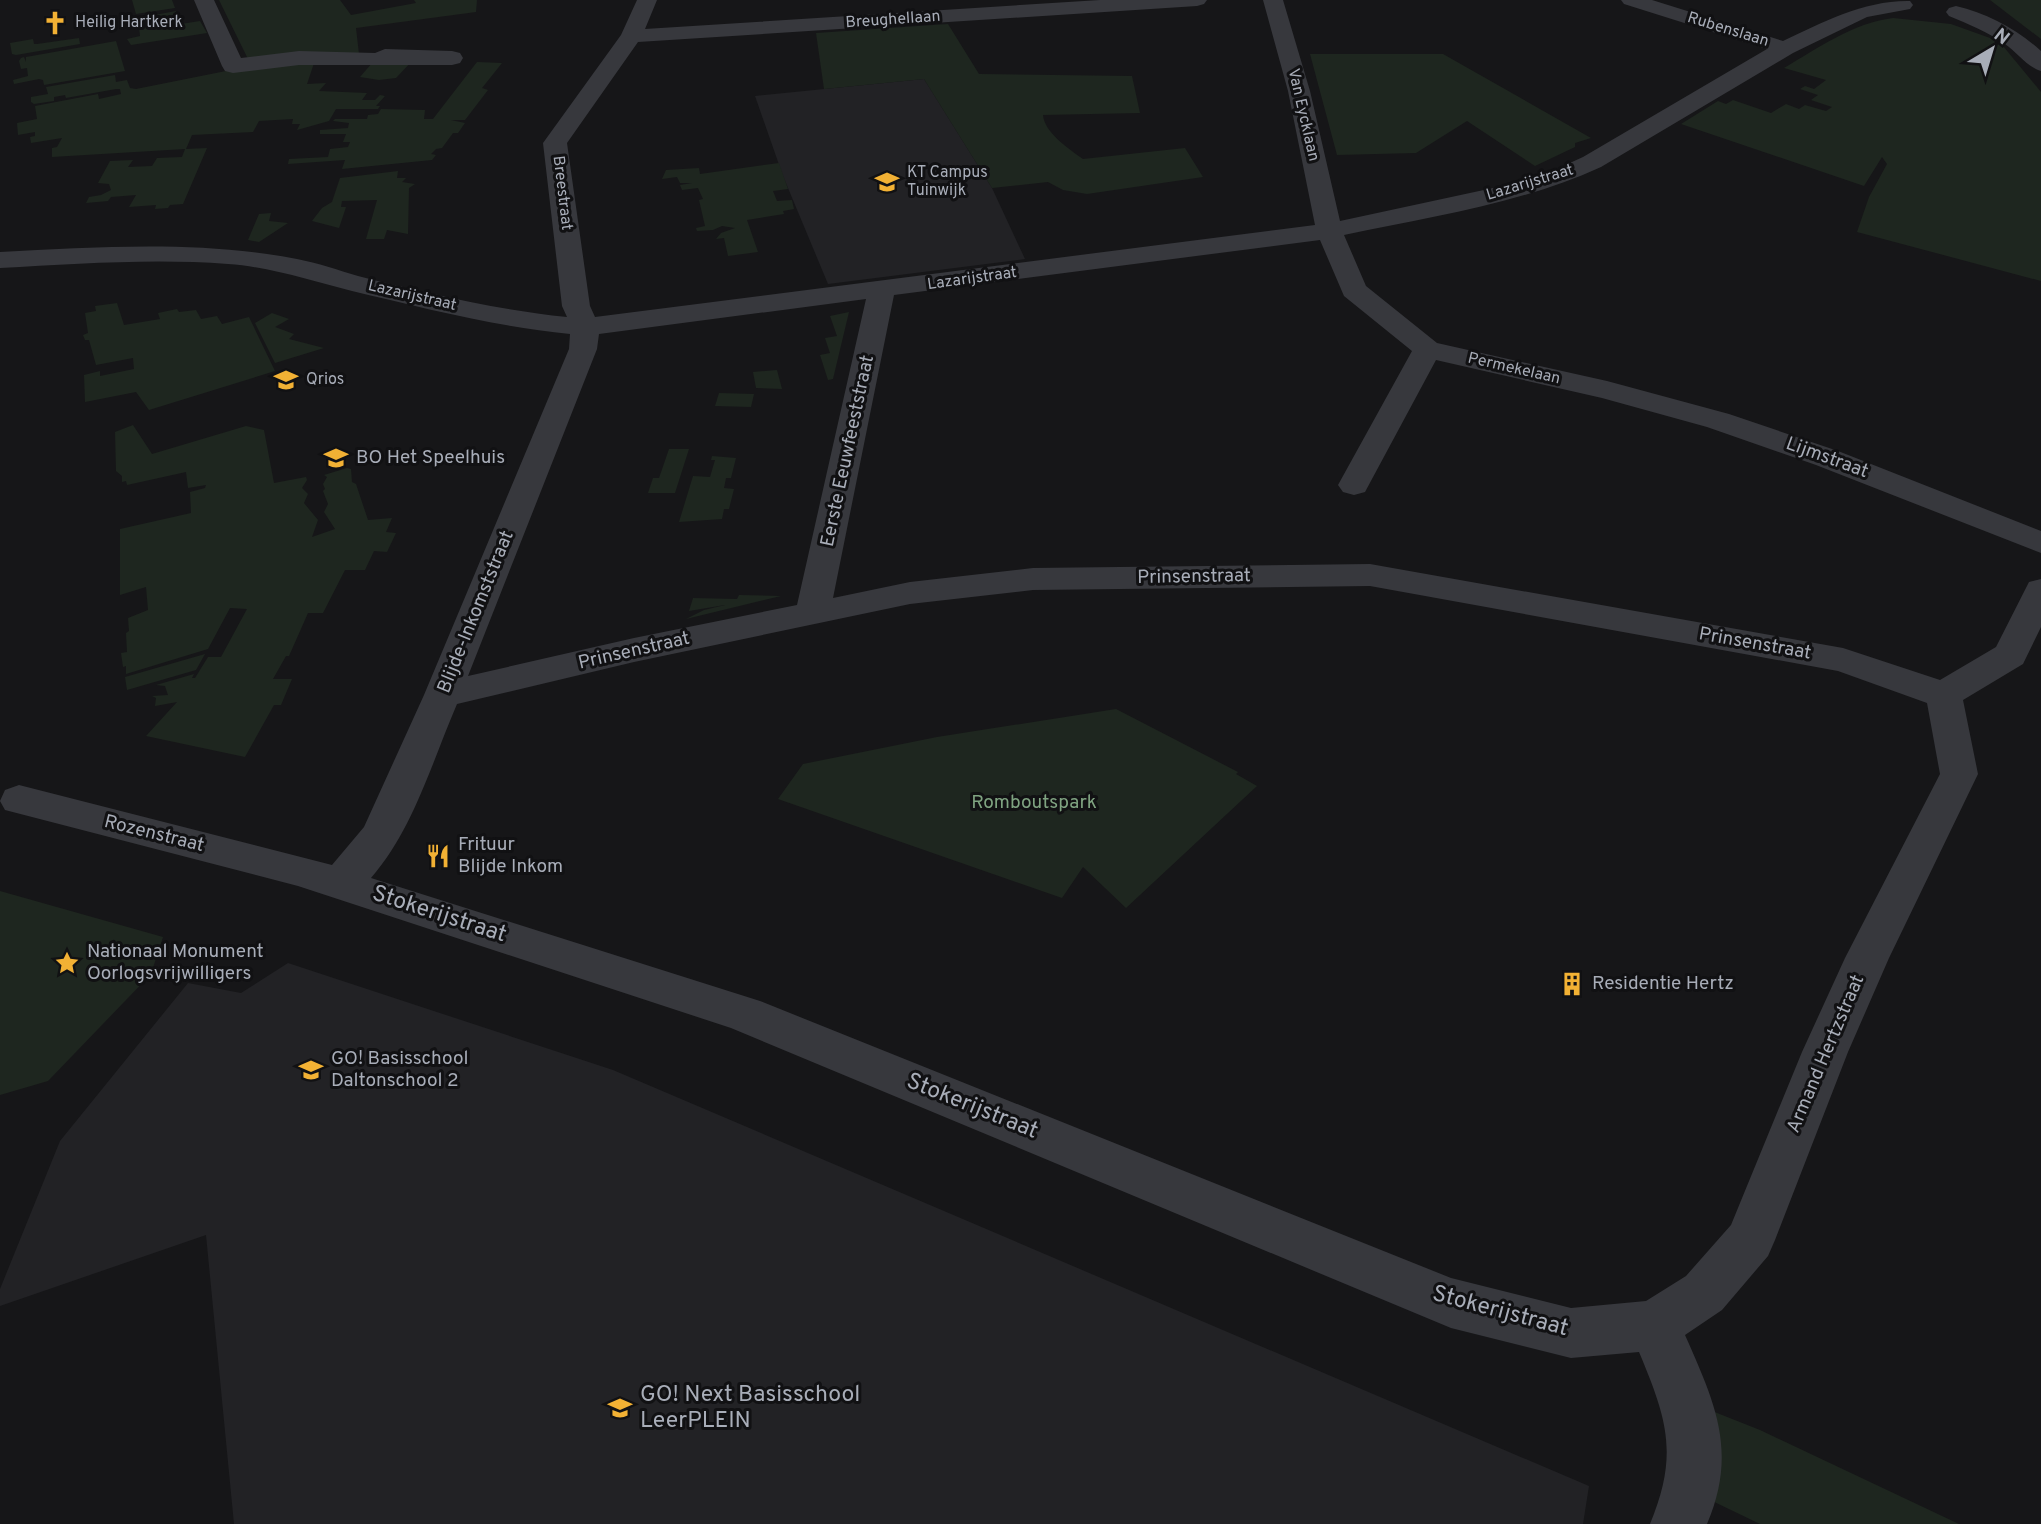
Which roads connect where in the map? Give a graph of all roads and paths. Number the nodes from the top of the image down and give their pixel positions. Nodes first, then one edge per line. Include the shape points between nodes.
1 (204, 0) edge
2 (647, 0) edge
3 (1197, 0) edge
4 (1273, 0) edge
5 (1631, 0) edge
6 (1958, 6) edge
7 (1913, 7) edge
8 (631, 36) junction
9 (1785, 48) junction
10 (452, 58) dead end
11 (2041, 65) edge
12 (1329, 231) junction
13 (0, 260) edge
14 (881, 291) junction
15 (585, 327) junction
16 (1427, 349) junction
17 (1604, 389) joint
18 (1354, 485) dead end
19 (2041, 542) edge
20 (2041, 590) edge
21 (813, 611) junction
22 (442, 695) junction
23 (1944, 695) junction
24 (19, 800) dead end
25 (289, 868) joint
26 (341, 883) junction
27 (1654, 1325) junction
28 (1678, 1524) edge

1 - 10 street via 233,66 299,58
2 - 8 street, Breestraat
3 - 8 street, Breughellaan
4 - 12 street, Van Eycklaan via 1299,91
5 - 9 street, Rubenslaan
6 - 7 street, Lazarijstraat
6 - 11 street via 2013,38
7 - 9 street, Lazarijstraat via 1862,12
8 - 15 street, Breestraat via 555,143 576,306
9 - 12 street, Lazarijstraat via 1559,177
12 - 14 street, Lazarijstraat
12 - 16 street, Permekelaan via 1354,290
13 - 15 street, Lazarijstraat via 228,256 298,267 523,321
14 - 15 street, Lazarijstraat
14 - 21 street, Eerste Eeuwfeeststraat
15 - 22 street, Blijde-Inkomststraat via 583,349
16 - 17 street, Permekelaan
16 - 18 street
17 - 19 street, Lijmstraat via 1677,406 1832,458
20 - 23 street via 2010,655
21 - 22 street, Prinsenstraat
21 - 23 street, Prinsenstraat via 910,593 1033,579 1370,575 1843,660
22 - 26 street, Blijde-Inkomststraat via 382,832
23 - 27 street, Armand Hertzstraat via 1959,774 1867,958 1750,1240 1704,1293
24 - 25 street, Rozenstraat
25 - 26 street, Stokerijstraat
26 - 27 street, Stokerijstraat via 744,1014 1451,1303 1571,1333
27 - 28 street via 1691,1414 1697,1465

